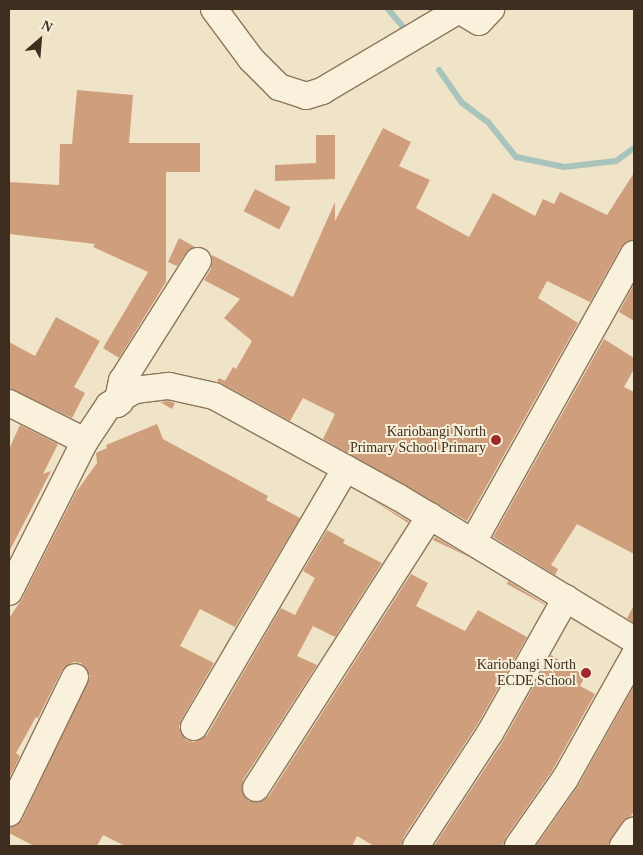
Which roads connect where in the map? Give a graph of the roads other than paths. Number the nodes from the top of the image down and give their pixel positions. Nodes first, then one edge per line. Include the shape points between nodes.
1 (214, 9) edge
2 (490, 9) edge
3 (634, 254) edge
4 (198, 261) dead end
5 (135, 390) junction
6 (9, 402) edge
7 (85, 441) junction
8 (346, 468) junction
9 (430, 516) junction
10 (473, 542) junction
11 (9, 592) edge
12 (566, 598) junction
13 (634, 640) edge
14 (634, 656) edge
15 (75, 677) dead end
16 (194, 727) dead end
17 (256, 788) dead end
18 (9, 813) edge
19 (634, 830) edge
20 (416, 846) edge
21 (518, 846) edge
22 (623, 846) edge

1 - 2 street via 251,59 278,87 306,96 322,91 459,10 479,22
3 - 10 street
4 - 5 street via 122,380 117,404
5 - 7 street via 108,405
5 - 8 street via 169,386 214,396
6 - 7 street
7 - 11 street
8 - 9 street
8 - 16 street
9 - 10 street
9 - 17 street
10 - 12 street
12 - 13 street
12 - 20 street via 490,733
14 - 21 street via 565,779
15 - 18 street
19 - 22 street

